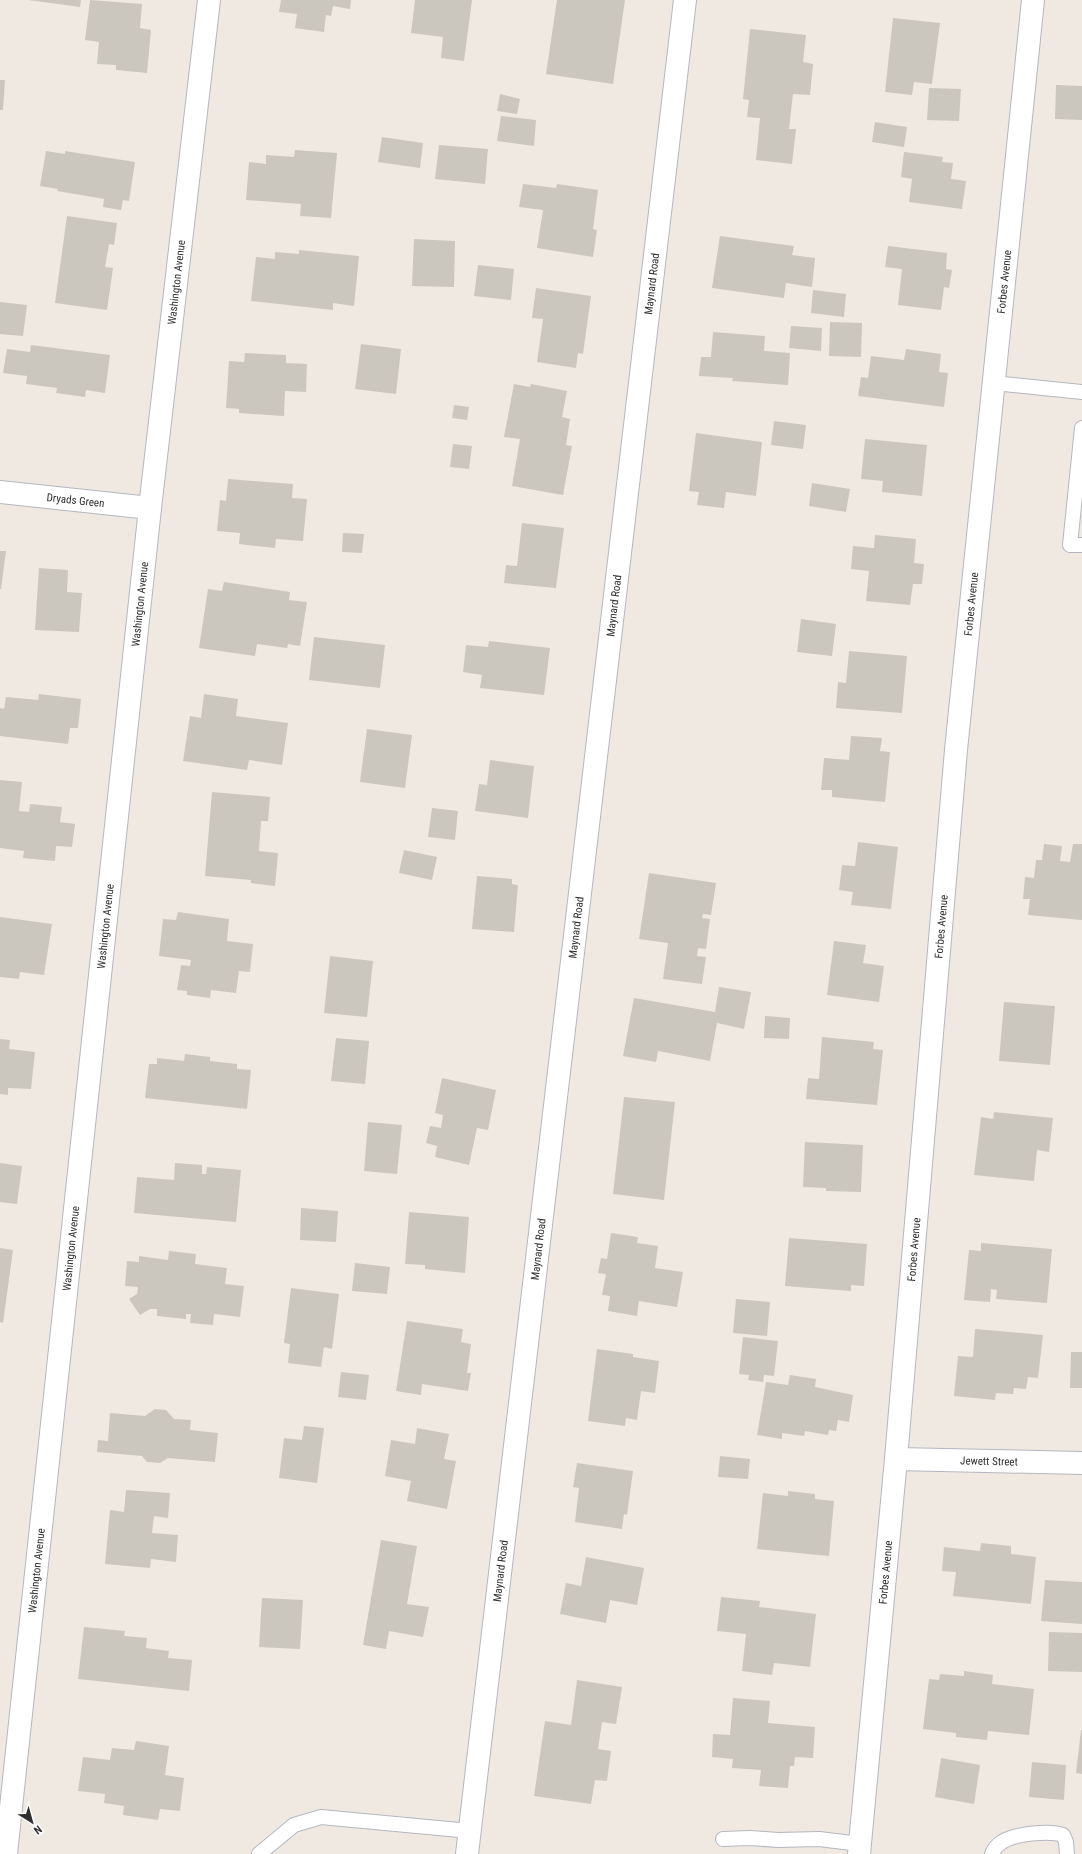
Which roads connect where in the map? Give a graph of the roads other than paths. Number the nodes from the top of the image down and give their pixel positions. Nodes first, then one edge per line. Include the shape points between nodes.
1 (209, 0) edge
2 (686, 0) edge
3 (1033, 0) edge
4 (994, 383) junction
5 (1082, 392) edge
6 (1082, 428) edge
7 (0, 492) edge
8 (150, 508) junction
9 (1082, 545) edge
10 (896, 1460) junction
11 (1082, 1463) edge
12 (470, 1831) junction
13 (723, 1839) dead end
14 (860, 1849) edge
15 (6, 1854) edge
16 (259, 1854) edge
17 (467, 1854) edge
18 (992, 1854) edge
19 (1067, 1854) edge

1 - 8 street, Washington Avenue
2 - 12 street, Maynard Road
3 - 4 street, Forbes Avenue
4 - 5 lane
4 - 10 street, Forbes Avenue via 956,750
6 - 9 lane via 1070,545
7 - 8 street, Dryads Green
8 - 15 street, Washington Avenue
10 - 11 street, Jewett Street
10 - 14 street, Forbes Avenue
12 - 16 lane via 321,1817 294,1825
12 - 17 street, Maynard Road
13 - 14 lane via 819,1839
18 - 19 lane via 1003,1841 1017,1836 1053,1833 1063,1835

